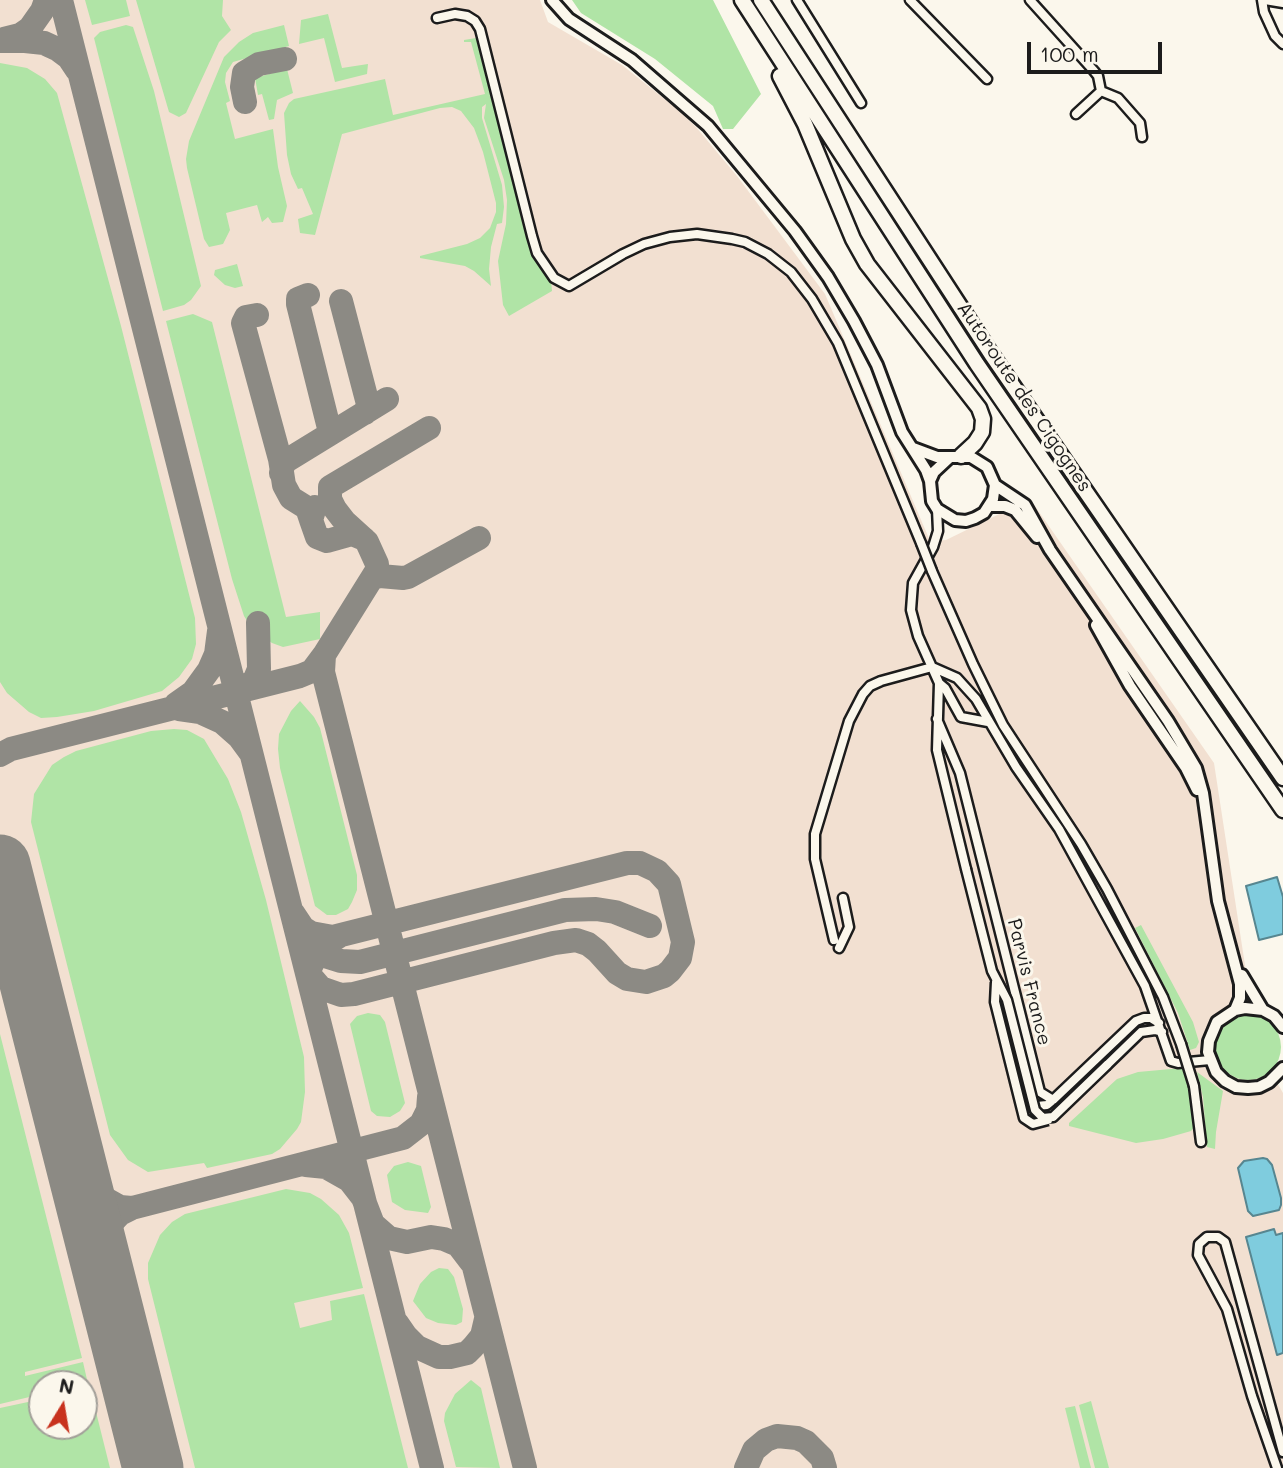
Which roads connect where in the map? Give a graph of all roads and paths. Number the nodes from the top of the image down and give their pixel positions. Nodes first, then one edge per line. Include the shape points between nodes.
1 (552, 0) edge
2 (742, 0) edge
3 (761, 0) edge
4 (797, 0) edge
5 (910, 0) edge
6 (1030, 0) edge
7 (1263, 0) edge
8 (1283, 3) edge
9 (562, 6) edge
10 (437, 18) dead end
11 (768, 42) junction
12 (1283, 44) edge
13 (987, 79) dead end
14 (1101, 91) junction
15 (861, 103) dead end
16 (1076, 114) dead end
17 (1142, 137) dead end
18 (913, 448) junction
19 (955, 457) junction
20 (930, 481) junction
21 (995, 485) junction
22 (991, 506) junction
23 (937, 509) junction
24 (1050, 550) junction
25 (1088, 606) junction
26 (932, 667) junction
27 (939, 683) junction
28 (1148, 714) junction
29 (937, 719) junction
30 (1168, 721) junction
31 (988, 722) junction
32 (1281, 774) edge
33 (1283, 810) edge
34 (1206, 816) junction
35 (984, 865) junction
36 (975, 876) dead end
37 (844, 898) dead end
38 (1236, 963) junction
39 (1235, 1010) junction
40 (1263, 1010) junction
41 (1283, 1027) edge
42 (1160, 1028) junction
43 (1210, 1060) junction
44 (1283, 1068) edge
45 (1054, 1100) junction
46 (1037, 1106) dead end
47 (1200, 1142) dead end
48 (1283, 1452) edge
49 (1277, 1468) edge

1 - 9 street
2 - 11 highway, Autoroute des Cigognes
3 - 32 highway, Autoroute des Cigognes via 991,354
4 - 15 street
5 - 13 street
6 - 14 street via 1098,76
7 - 8 street
7 - 12 street via 1264,12
9 - 18 street via 591,35 632,60 708,126 795,231 854,321
10 - 47 street, bridge via 467,16 480,29 537,253 554,278 569,286 644,244 711,235 745,242 768,254 791,272 813,299 838,342 932,571 1003,725 1081,844 1163,997 1194,1086
11 - 19 highway via 867,264 979,408 982,432
11 - 33 highway, Autoroute des Cigognes via 977,363
14 - 16 street
14 - 17 street via 1118,98 1140,123
18 - 19 street
18 - 20 street
19 - 20 street via 934,471
19 - 21 street via 979,461
20 - 23 street
21 - 22 street
21 - 24 street via 1025,505
22 - 23 street via 966,521
22 - 24 street via 1015,510
23 - 26 street via 938,531 911,597 918,636
24 - 25 street
25 - 28 street
25 - 30 street
26 - 27 street
26 - 31 street via 957,678
26 - 37 street via 870,686 849,722 816,834 816,859 837,944 849,927
27 - 29 street
27 - 31 street via 961,718
28 - 30 street
28 - 34 street via 1186,768
29 - 35 street, Parvis France via 960,773
29 - 42 street, bridge via 937,750 966,869 1035,1110 1043,1118 1053,1117 1141,1032
30 - 34 street via 1196,768
31 - 42 street via 1090,883 1145,986
34 - 38 street via 1218,901
35 - 36 street
35 - 45 street, Parvis France via 1040,1092
38 - 39 street via 1241,992
38 - 40 street
39 - 40 street
39 - 43 street via 1217,1022 1209,1041
40 - 41 street
42 - 43 street via 1171,1061
42 - 45 street via 1151,1018 1136,1021
43 - 44 street via 1216,1072 1236,1087 1269,1082
45 - 46 street
48 - 49 street via 1225,1242 1207,1237 1199,1244 1198,1255 1227,1309

